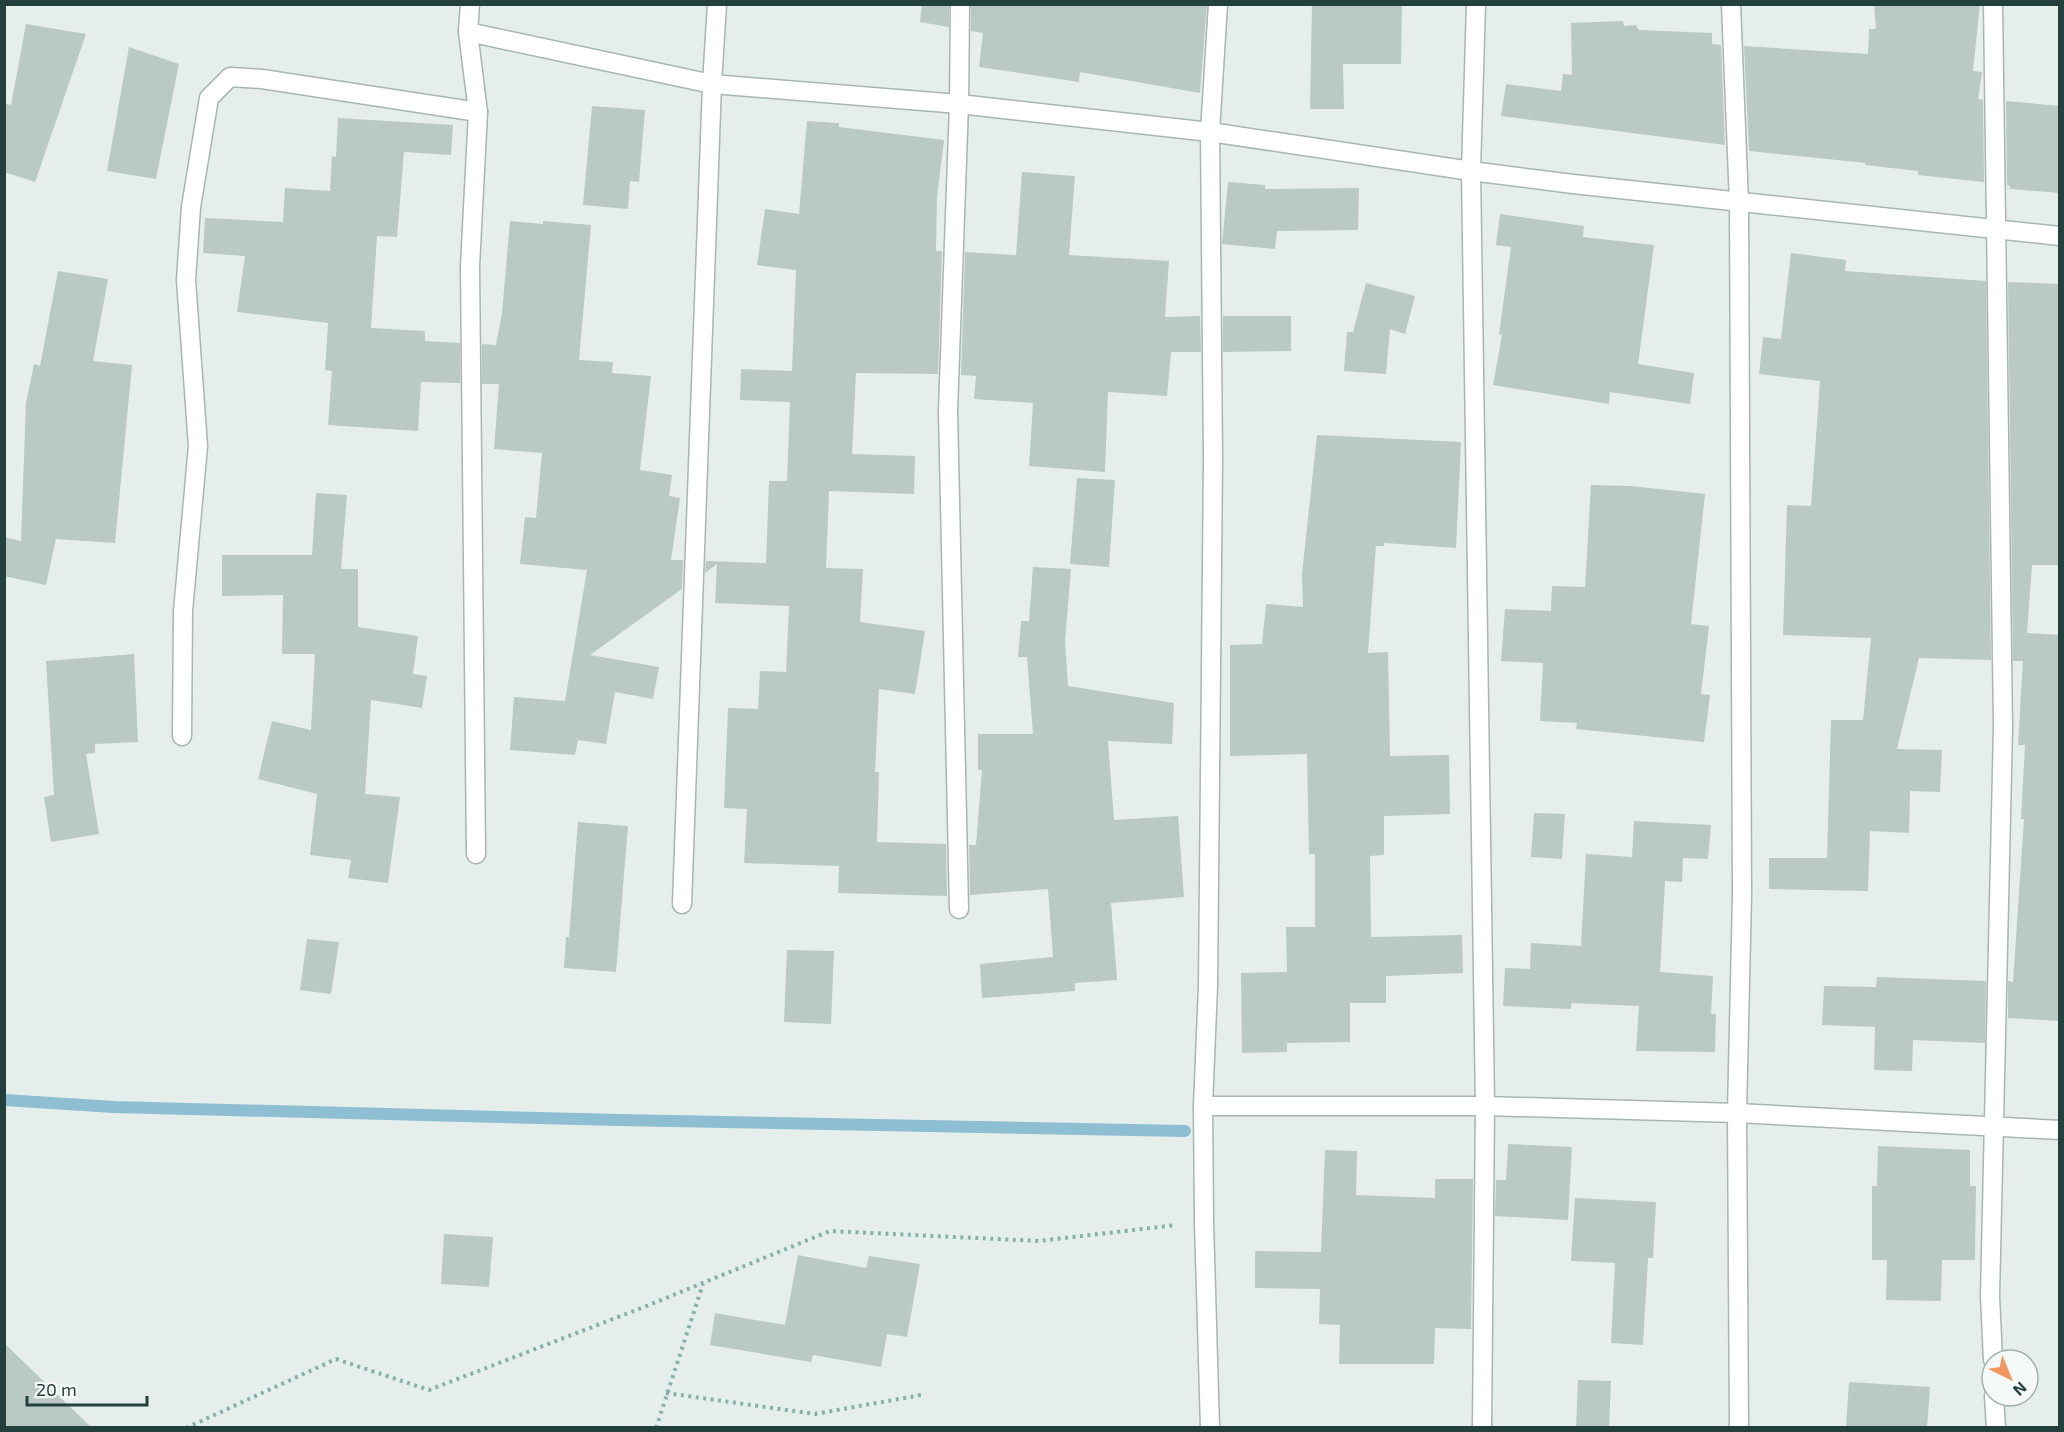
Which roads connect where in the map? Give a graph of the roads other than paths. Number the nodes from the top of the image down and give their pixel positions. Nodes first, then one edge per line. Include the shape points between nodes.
1 (470, 4) edge
2 (717, 4) edge
3 (960, 4) edge
4 (1218, 4) edge
5 (1476, 4) edge
6 (1731, 4) edge
7 (1993, 4) edge
8 (468, 32) junction
9 (712, 84) junction
10 (959, 104) junction
11 (478, 112) junction
12 (1210, 132) junction
13 (1471, 171) junction
14 (1739, 203) junction
15 (1995, 229) junction
16 (2060, 236) edge
17 (182, 736) dead end
18 (476, 854) dead end
19 (682, 904) dead end
20 (959, 909) dead end
21 (1203, 1106) junction
22 (1485, 1106) junction
23 (1737, 1113) junction
24 (1993, 1127) junction
25 (2060, 1130) edge
26 (1992, 1348) edge
27 (1995, 1408) edge
28 (1210, 1428) edge
29 (1482, 1428) edge
30 (1739, 1428) edge
31 (1996, 1428) edge

1 - 8 street
2 - 9 street
3 - 10 street
4 - 12 street
5 - 13 street
6 - 14 street
7 - 15 street
8 - 9 street
8 - 11 street
9 - 10 street
9 - 19 street
10 - 12 street
10 - 20 street via 948,411
11 - 17 street via 230,77 209,98 191,207 186,280 198,446 183,611
11 - 18 street via 470,266
12 - 13 street
12 - 21 street via 1213,471 1208,986
13 - 14 street
13 - 22 street
14 - 15 street
14 - 23 street via 1742,895
15 - 16 street
15 - 24 street via 2002,727
21 - 22 street
21 - 28 street
22 - 23 street
22 - 29 street
23 - 24 street
23 - 30 street
24 - 25 street
24 - 26 street
27 - 31 street

